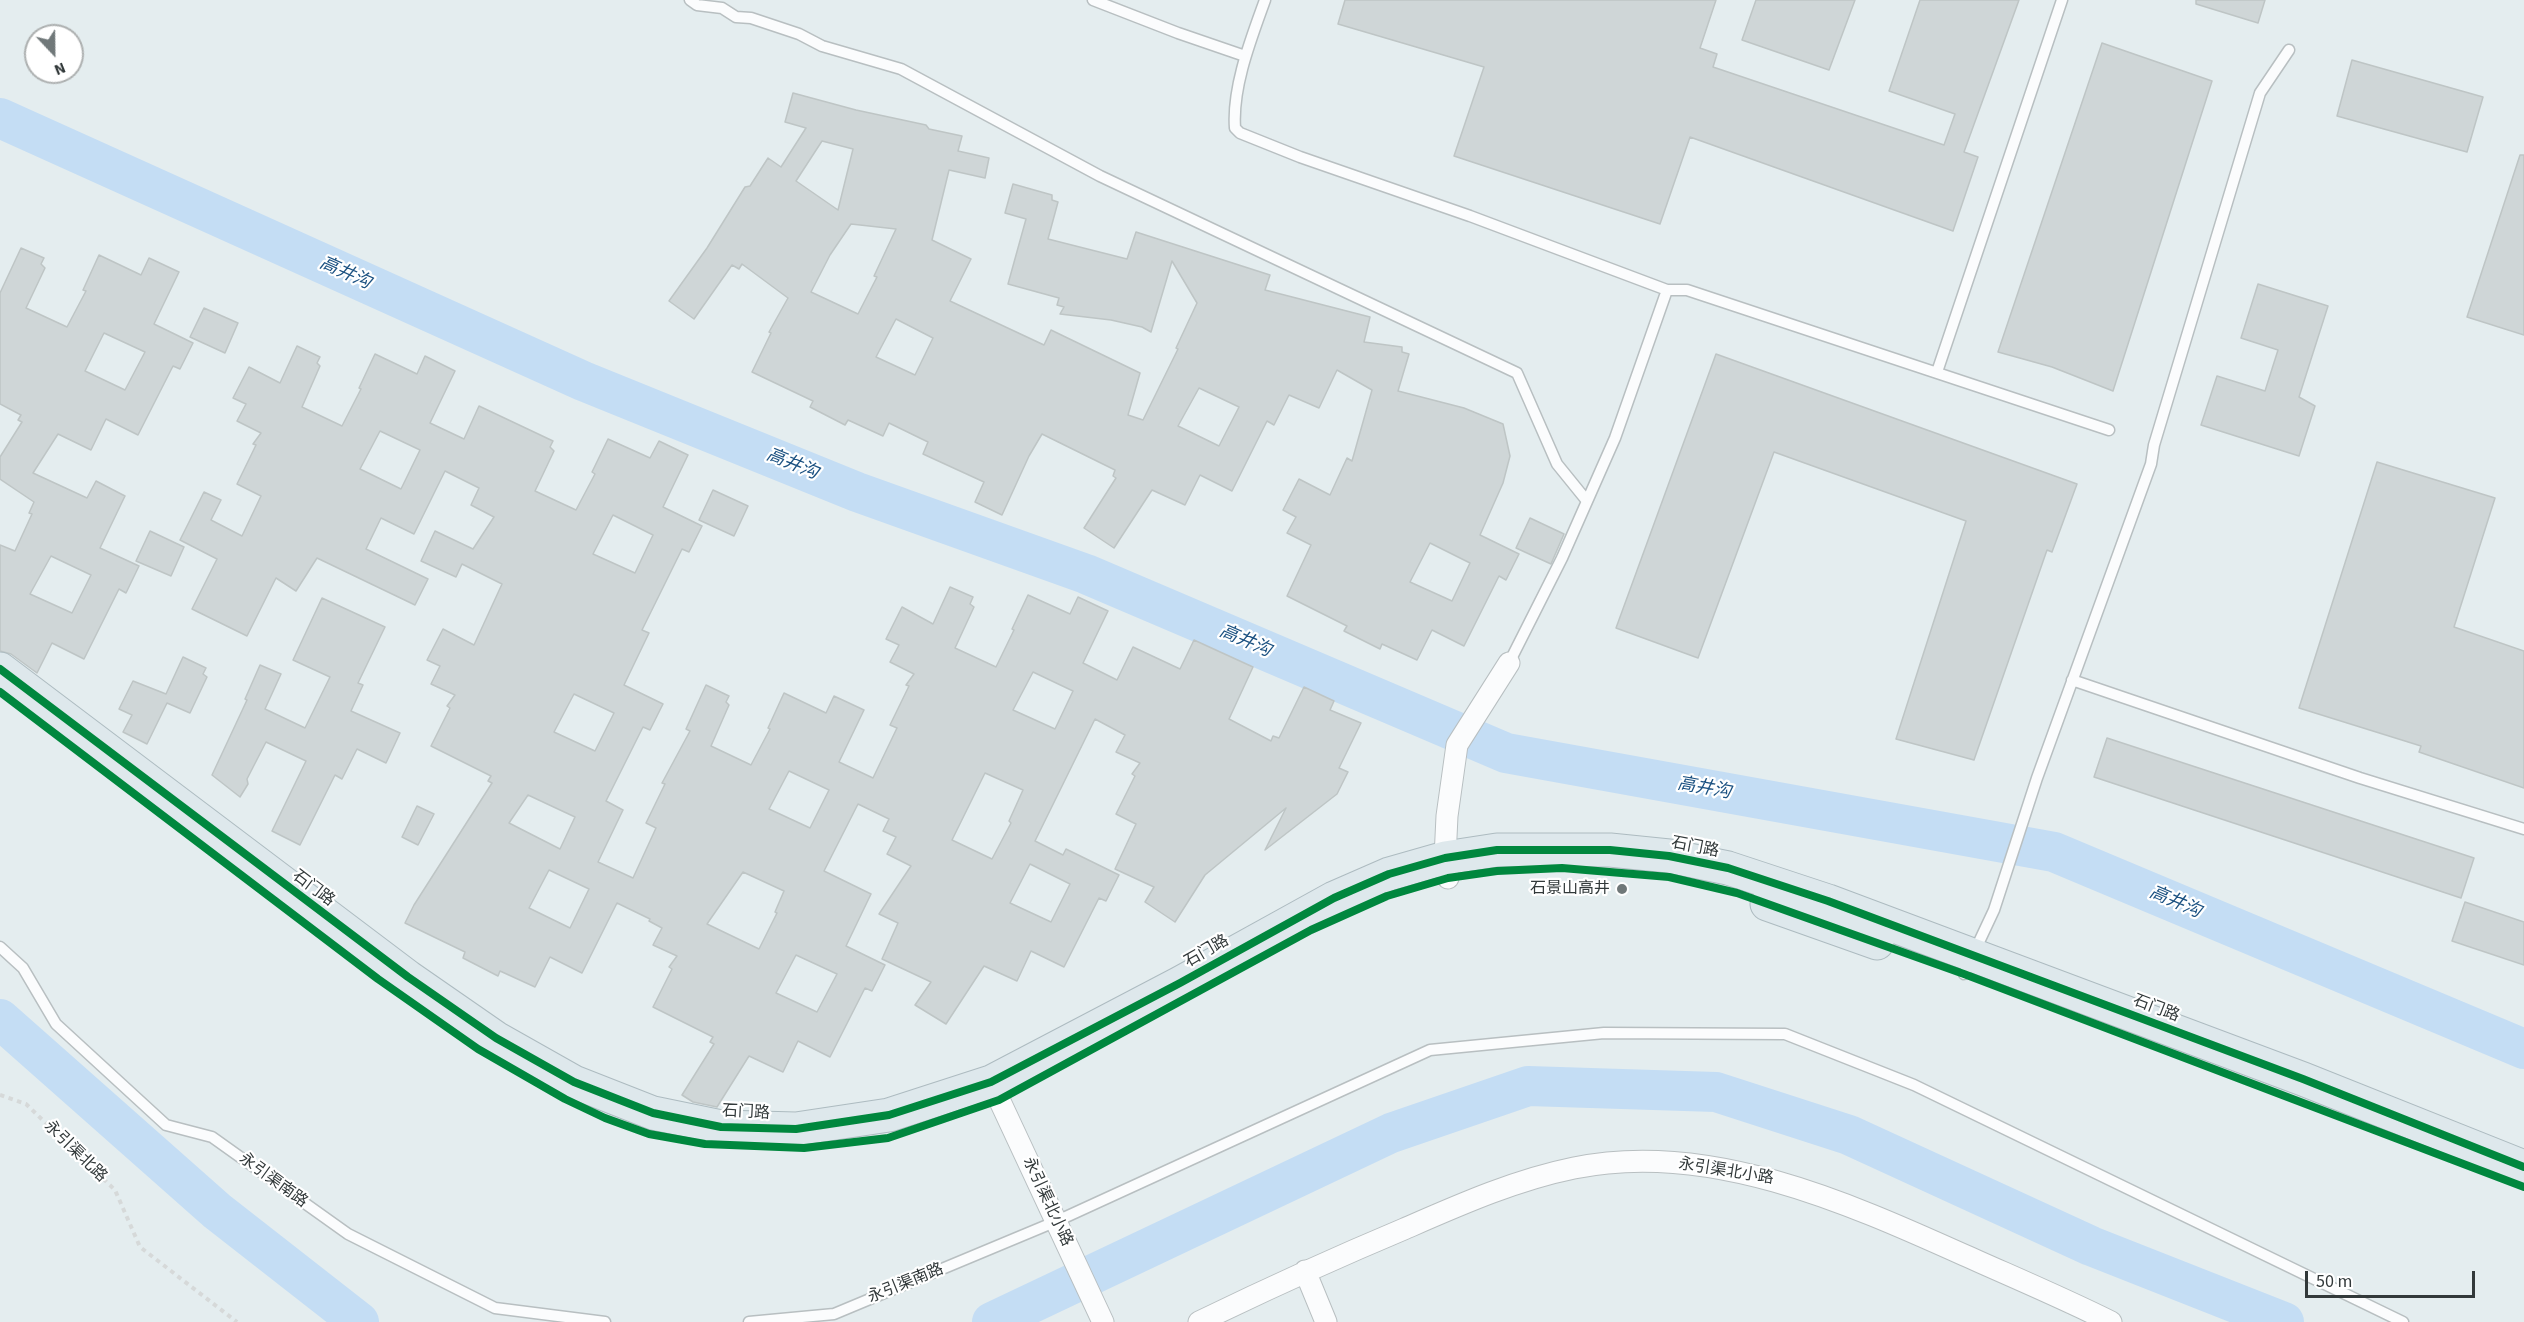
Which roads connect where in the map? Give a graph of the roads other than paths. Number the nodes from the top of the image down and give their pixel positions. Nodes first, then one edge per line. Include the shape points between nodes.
1 (690, 0) edge
2 (1093, 0) edge
3 (1265, 0) edge
4 (2062, 0) edge
5 (2289, 50) dead end
6 (1245, 56) junction
7 (1667, 290) junction
8 (1937, 372) junction
9 (2109, 430) dead end
10 (1587, 501) junction
11 (1509, 663) joint
12 (0, 669) edge
13 (2072, 680) junction
14 (0, 692) edge
15 (2524, 829) edge
16 (1446, 868) junction
17 (0, 947) edge
18 (1969, 965) junction
19 (995, 1091) junction
20 (2524, 1167) edge
21 (2524, 1187) edge
22 (1057, 1221) junction
23 (1305, 1271) junction
24 (605, 1322) edge
25 (748, 1322) edge
26 (1103, 1322) edge
27 (1199, 1322) edge
28 (1326, 1322) edge
29 (2111, 1322) edge
30 (2403, 1322) edge

1 - 10 lane via 901,69 1100,176 1517,373 1557,464
2 - 6 lane
3 - 6 lane
4 - 8 lane
5 - 13 lane via 2260,93 2252,115 2151,464
6 - 7 lane via 1234,114 1234,128 1240,133
7 - 8 lane via 1687,290
7 - 10 lane via 1616,438
8 - 9 lane
10 - 11 lane
11 - 16 street via 1457,745
12 - 19 highway, 石门路 via 408,977 496,1038 574,1082 653,1113 721,1126 796,1129 890,1115
13 - 15 lane
13 - 18 lane via 1997,899
14 - 19 highway, 石门路 via 387,986 478,1049 605,1118 650,1134 705,1144 804,1148 888,1138
16 - 18 highway, 石门路 via 1562,868 1669,877 1737,893
16 - 19 highway, 石门路 via 1417,885 1311,930
17 - 24 lane, 永引渠南路 via 23,968 56,1024 166,1125 212,1137 348,1234 495,1308
18 - 20 highway, 石门路 via 2303,1079
18 - 21 highway, 石门路
19 - 22 street, 永引渠北小路
22 - 25 lane, 永引渠南路 via 834,1314
22 - 26 street, 永引渠北小路
22 - 30 lane, 永引渠南路 via 1430,1050 1604,1033 1785,1034 1914,1085
23 - 27 street, 永引渠北小路
23 - 28 street
23 - 29 street, 永引渠北小路 via 1471,1200 1576,1167 1637,1162 1692,1164 1779,1180 1875,1216

